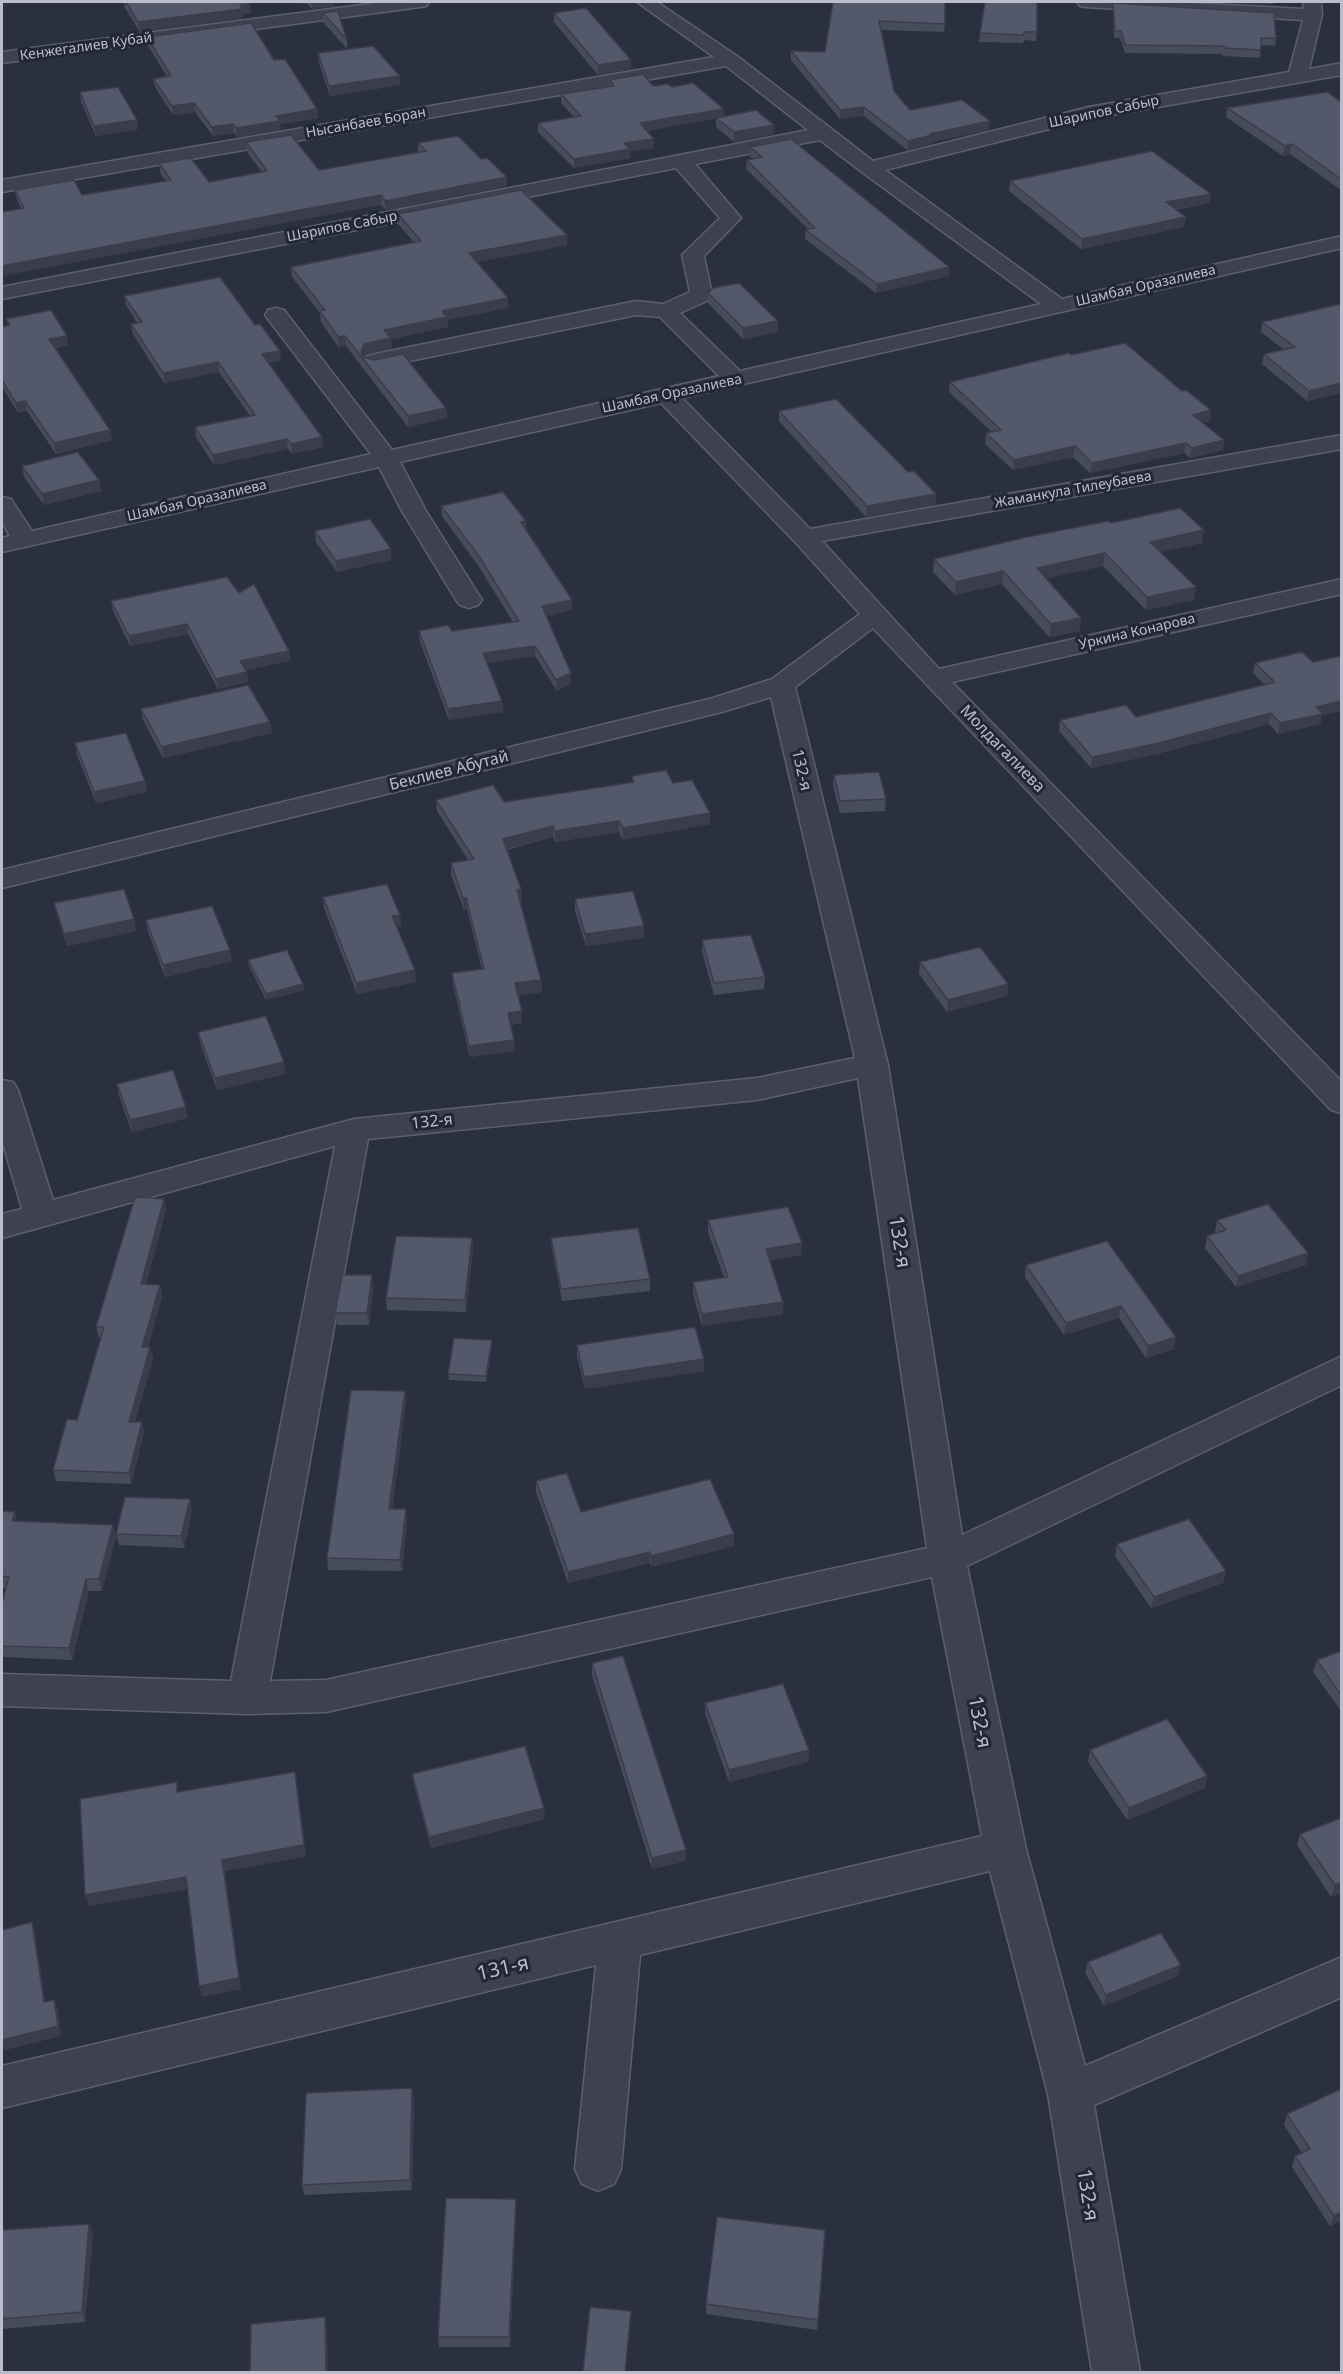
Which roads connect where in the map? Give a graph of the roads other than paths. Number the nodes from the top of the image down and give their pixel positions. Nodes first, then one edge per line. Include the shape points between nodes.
1 (420, 2) edge
2 (646, 2) edge
3 (1086, 2) edge
4 (1312, 8) edge
5 (2, 58) edge
6 (730, 60) junction
7 (1341, 69) edge
8 (1298, 76) junction
9 (824, 133) junction
10 (681, 161) junction
11 (869, 168) junction
12 (2, 186) edge
13 (1341, 242) edge
14 (2, 293) edge
15 (1058, 306) junction
16 (666, 311) junction
17 (276, 315) dead end
18 (375, 361) edge
19 (736, 380) junction
20 (665, 394) junction
21 (1341, 442) edge
22 (386, 458) junction
23 (2, 504) edge
24 (804, 537) junction
25 (13, 543) edge
26 (1341, 586) edge
27 (469, 600) dead end
28 (875, 615) junction
29 (933, 678) junction
30 (781, 685) junction
31 (2, 879) edge
32 (872, 1065) junction
33 (2, 1090) edge
34 (1341, 1102) edge
35 (354, 1130) junction
36 (41, 1215) junction
37 (2, 1226) edge
38 (1341, 1369) edge
39 (947, 1559) junction
40 (2, 1690) edge
41 (247, 1698) junction
42 (1005, 1849) junction
43 (620, 1942) junction
44 (1341, 1976) edge
45 (2, 2087) edge
46 (1070, 2094) junction
47 (598, 2169) dead end
48 (1116, 2373) edge

1 - 5 street, Кенжегалиев Кубай
2 - 6 street
3 - 4 street
4 - 8 street
6 - 9 street
6 - 12 street, Нысанбаев Боран
7 - 8 street, Шарипов Сабыр
8 - 11 street, Шарипов Сабыр via 1089,113
9 - 10 street, Шарипов Сабыр
9 - 11 street
10 - 14 street, Шарипов Сабыр
10 - 16 street via 730,218 693,255 701,295
11 - 15 street
13 - 15 street, Шамбая Оразалиева
15 - 19 street, Шамбая Оразалиева
16 - 18 street via 636,308
16 - 19 street
17 - 22 street
19 - 20 street, Шамбая Оразалиева
20 - 22 street, Шамбая Оразалиева
20 - 24 street, Молдагалиева
21 - 24 street, Жаманкула Тилеубаева
22 - 25 street, Шамбая Оразалиева
22 - 27 street
23 - 25 street
24 - 28 street, Молдагалиева
26 - 29 street, Уркина Конарова
28 - 29 street, Молдагалиева
28 - 30 street, Беклиев Абутай
29 - 34 street, Молдагалиева
30 - 31 street, Беклиев Абутай via 722,704
30 - 32 street, 132-я
32 - 35 street, 132-я via 757,1089
32 - 39 street, 132-я
33 - 36 street
35 - 36 street, 132-я
35 - 41 street
36 - 37 street, 132-я
38 - 39 street
39 - 41 street via 326,1696
39 - 42 street, 132-я
40 - 41 street
42 - 43 street, 131-я
42 - 46 street, 132-я
43 - 45 street, 131-я
43 - 47 street
44 - 46 street
46 - 48 street, 132-я

